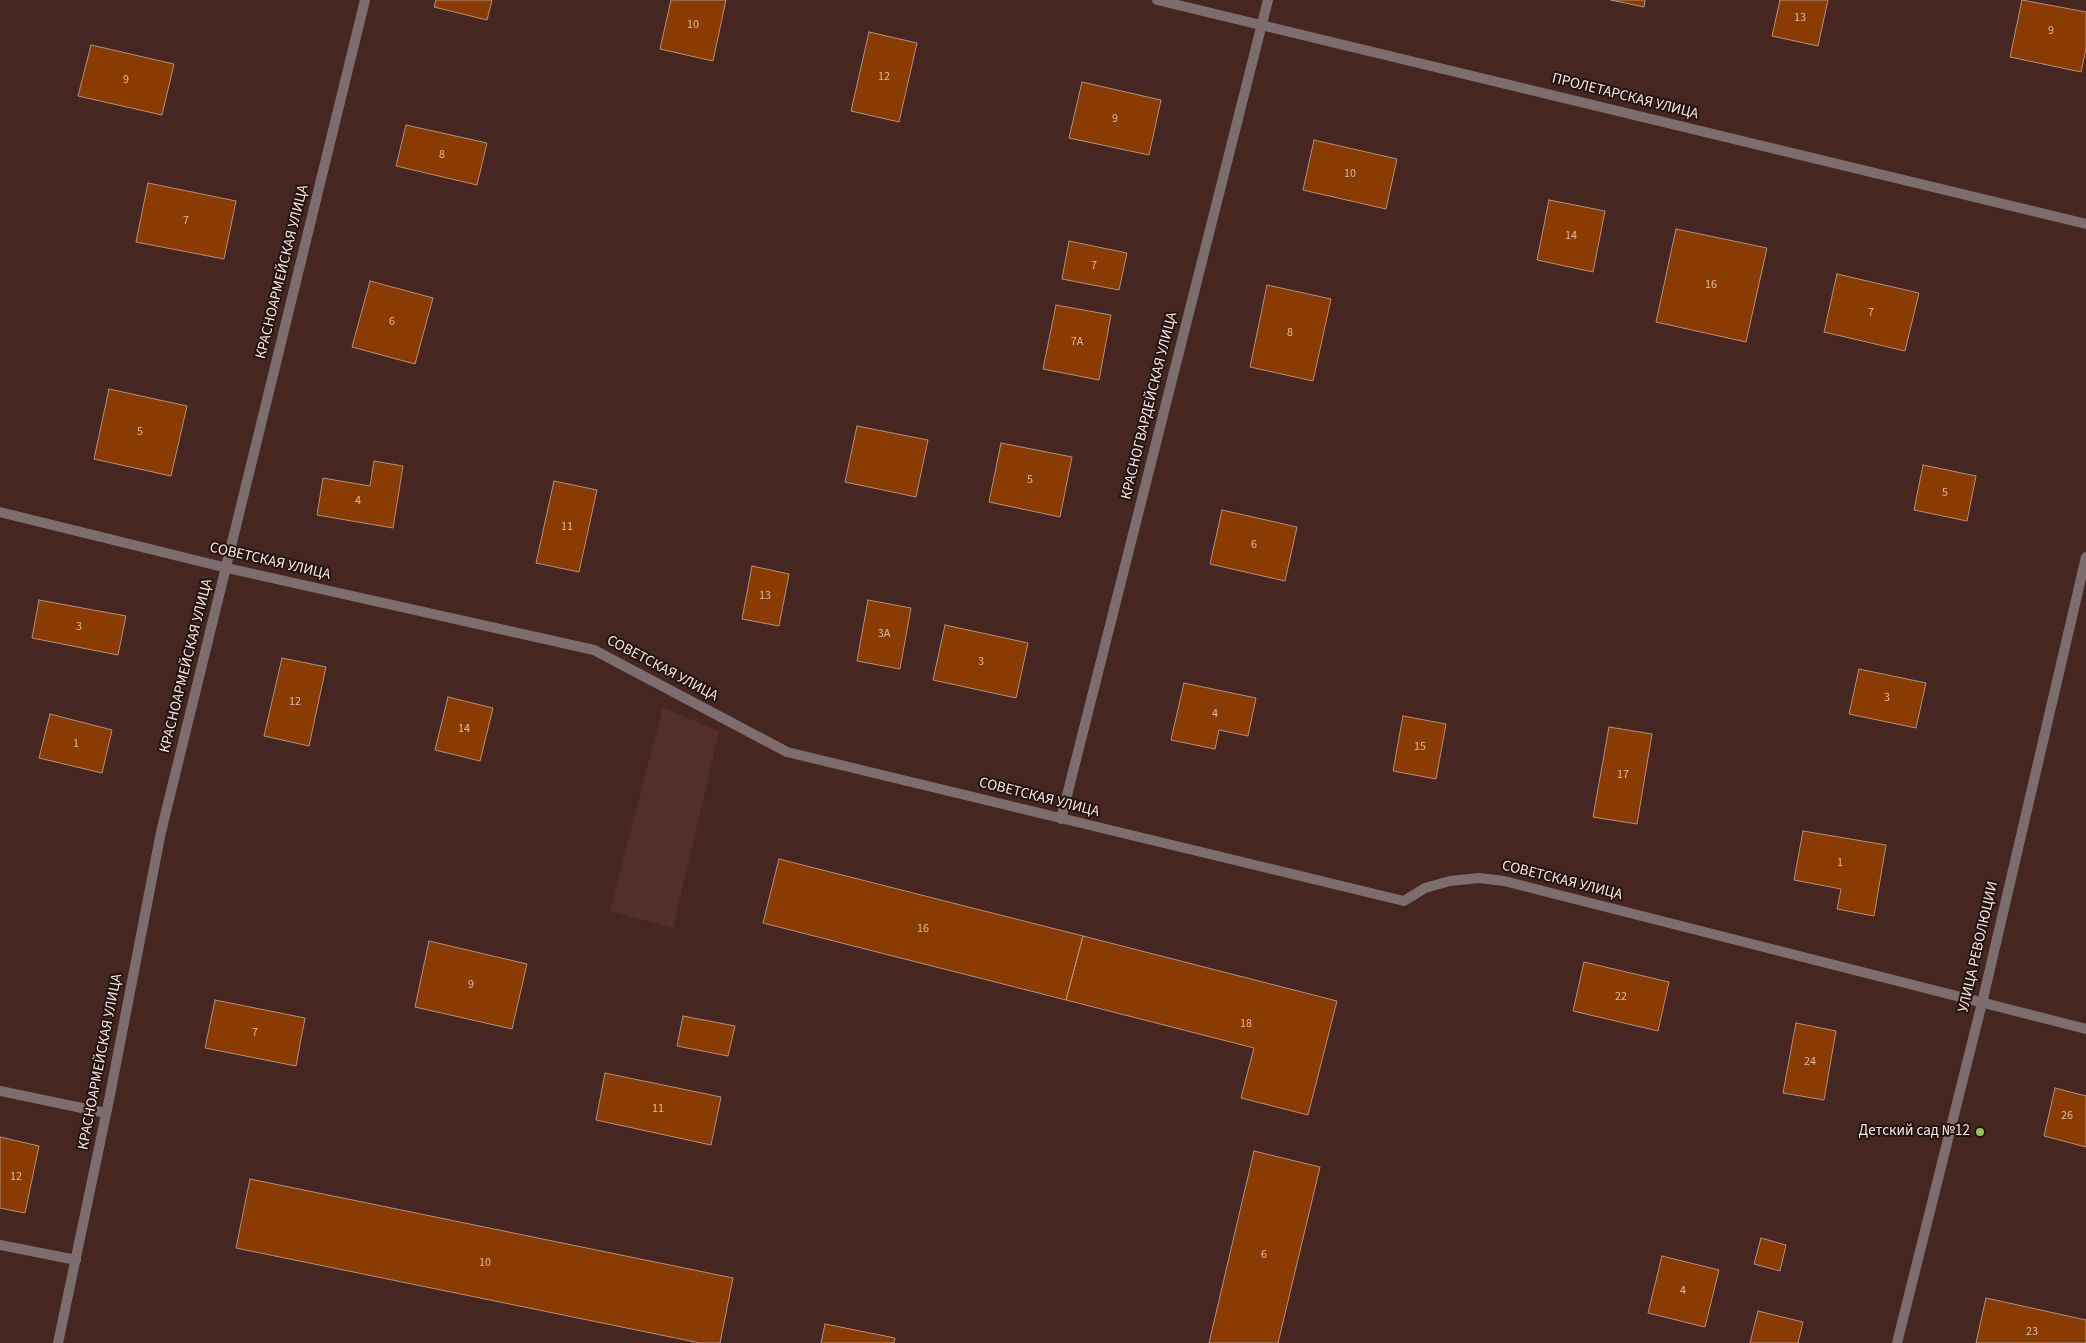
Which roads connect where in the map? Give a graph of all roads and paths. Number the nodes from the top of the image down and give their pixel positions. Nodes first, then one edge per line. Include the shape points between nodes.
1 (365, 0) edge
2 (1157, 0) edge
3 (1268, 0) edge
4 (1262, 25) junction
5 (2086, 224) edge
6 (0, 512) edge
7 (2086, 557) edge
8 (227, 568) junction
9 (1061, 819) junction
10 (1982, 1002) junction
11 (2086, 1029) edge
12 (0, 1091) edge
13 (106, 1113) junction
14 (0, 1245) edge
15 (76, 1260) junction
16 (58, 1343) edge
17 (1897, 1343) edge

1 - 8 street, КРАСНОАРМЕЙСКАЯ УЛИЦА
2 - 4 street, ПРОЛЕТАРСКАЯ УЛИЦА
3 - 4 street, КРАСНОГВАРДЕЙСКАЯ УЛИЦА
4 - 5 street, ПРОЛЕТАРСКАЯ УЛИЦА
4 - 9 street, КРАСНОГВАРДЕЙСКАЯ УЛИЦА
6 - 8 street, СОВЕТСКАЯ УЛИЦА
7 - 10 street, УЛИЦА РЕВОЛЮЦИИ
8 - 9 street, СОВЕТСКАЯ УЛИЦА via 594,650 787,752
8 - 13 street, КРАСНОАРМЕЙСКАЯ УЛИЦА via 162,832
9 - 10 street, СОВЕТСКАЯ УЛИЦА via 1404,901 1425,888 1450,881 1479,878 1504,881
10 - 11 street, СОВЕТСКАЯ УЛИЦА
10 - 17 street, УЛИЦА РЕВОЛЮЦИИ
12 - 13 street
13 - 15 street, КРАСНОАРМЕЙСКАЯ УЛИЦА
14 - 15 street
15 - 16 street, КРАСНОАРМЕЙСКАЯ УЛИЦА

